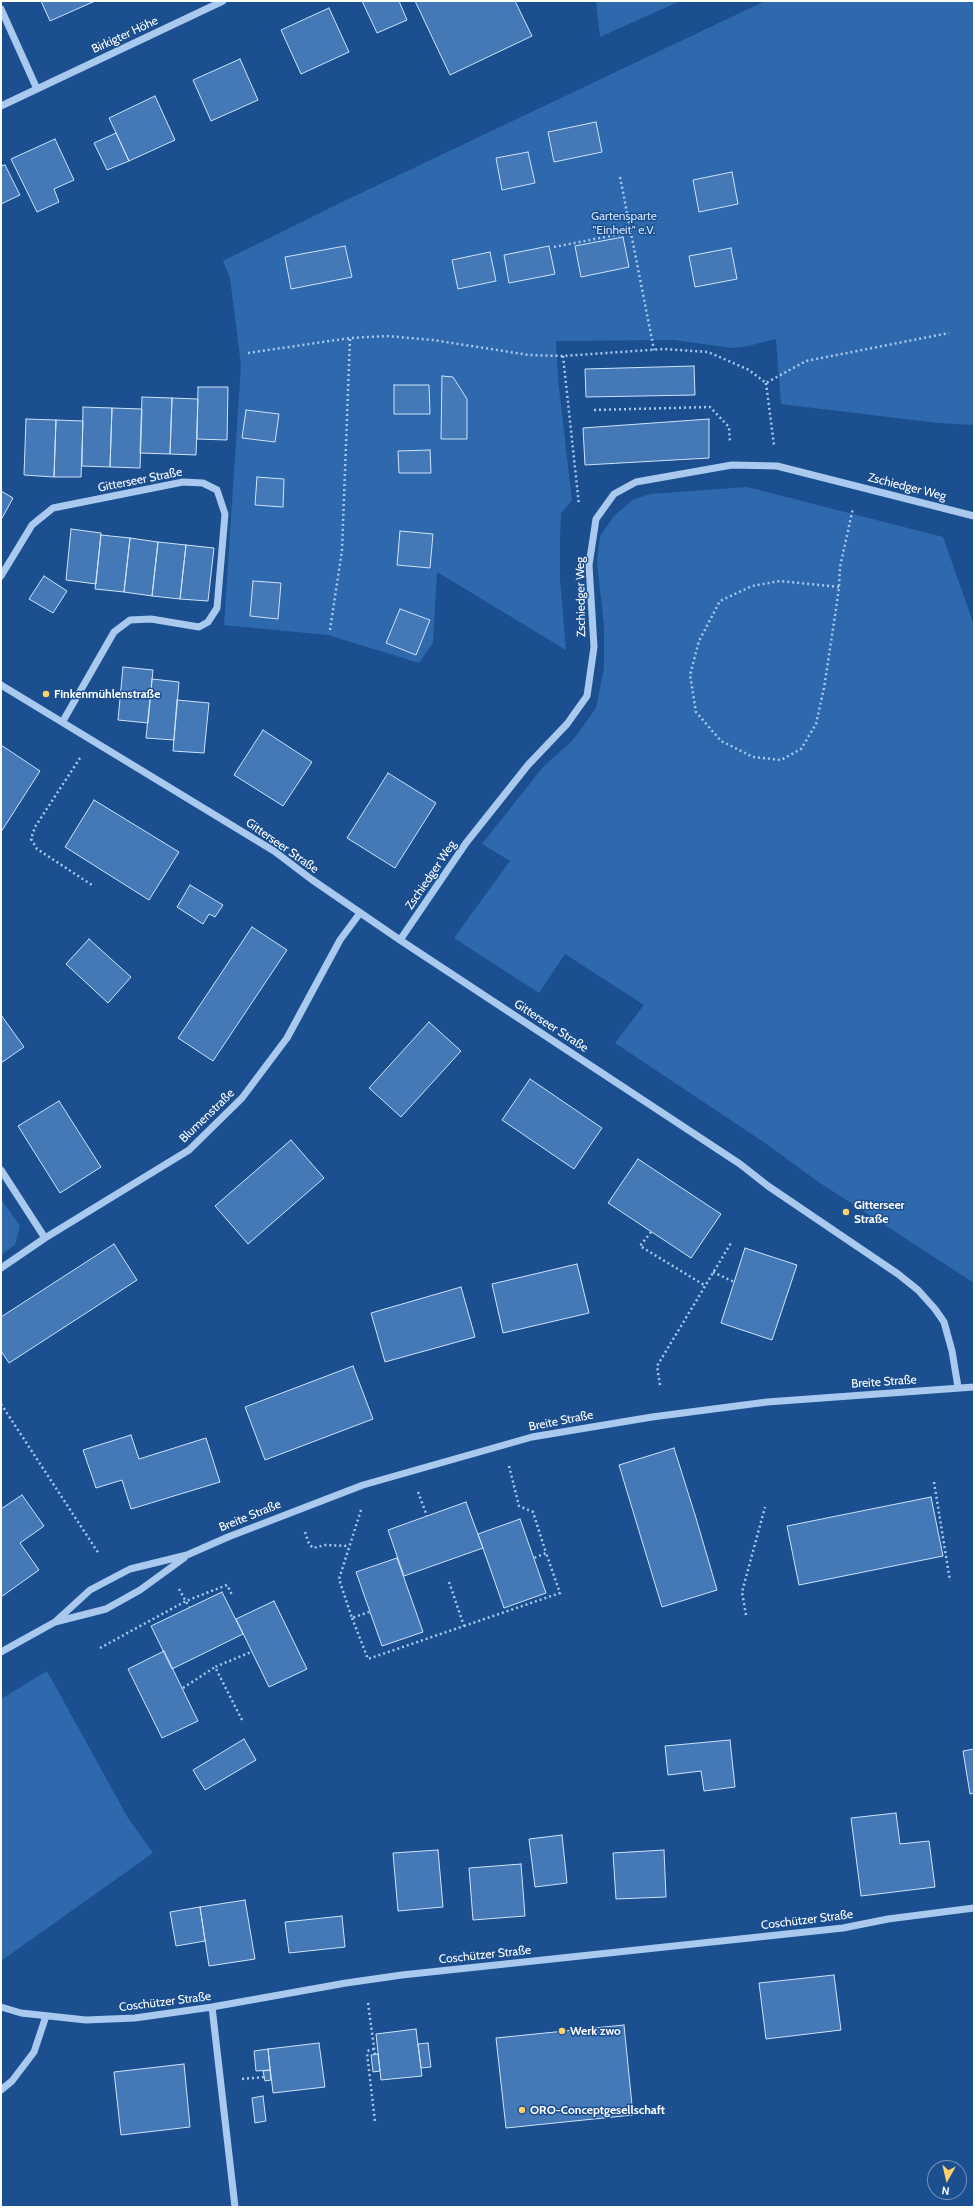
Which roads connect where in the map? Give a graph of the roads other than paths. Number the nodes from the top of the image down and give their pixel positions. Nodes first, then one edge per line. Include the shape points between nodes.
1 (223, 1) edge
2 (1, 9) edge
3 (37, 89) junction
4 (1, 106) edge
5 (974, 516) edge
6 (1, 576) edge
7 (1, 685) edge
8 (63, 721) junction
9 (360, 913) junction
10 (400, 940) junction
11 (1, 1170) edge
12 (45, 1238) junction
13 (1, 1268) edge
14 (958, 1387) junction
15 (974, 1387) edge
16 (187, 1555) junction
17 (55, 1622) junction
18 (1, 1652) edge
19 (974, 1908) edge
20 (1, 2007) edge
21 (212, 2008) junction
22 (46, 2016) junction
23 (1, 2090) edge
24 (235, 2207) edge

1 - 3 street, Birkigter Höhe
2 - 3 street
3 - 4 street, Birkigter Höhe
5 - 10 street, Zschiedger Weg via 777,466 732,466 636,482 614,494 596,519 589,564 594,647 587,696 567,724 528,765 466,843
6 - 8 street, Gitterseer Straße via 32,525 53,508 183,482 203,483 217,490 225,514 217,608 208,622 199,627 152,619 130,620 114,632
7 - 8 street, Gitterseer Straße
8 - 9 street, Gitterseer Straße via 274,850
9 - 10 street, Gitterseer Straße
9 - 12 street, Blumenstraße via 340,940 287,1038 242,1098 189,1150
10 - 14 street, Gitterseer Straße via 740,1164 908,1282 935,1309 944,1322
11 - 12 street
12 - 13 street, Blumenstraße
14 - 15 street
14 - 16 street, Breite Straße via 767,1402 645,1418 532,1437 362,1485 228,1536
16 - 17 street, Breite Straße via 140,1590 106,1608
16 - 17 street, Breite Straße via 130,1569 115,1576 90,1590
17 - 18 street, Breite Straße
19 - 21 street, Coschützer Straße via 888,1919 843,1928 394,1976
20 - 22 street, Coschützer Straße
21 - 22 street, Coschützer Straße via 136,2018 86,2020
21 - 24 street
22 - 23 street via 34,2052 12,2081

